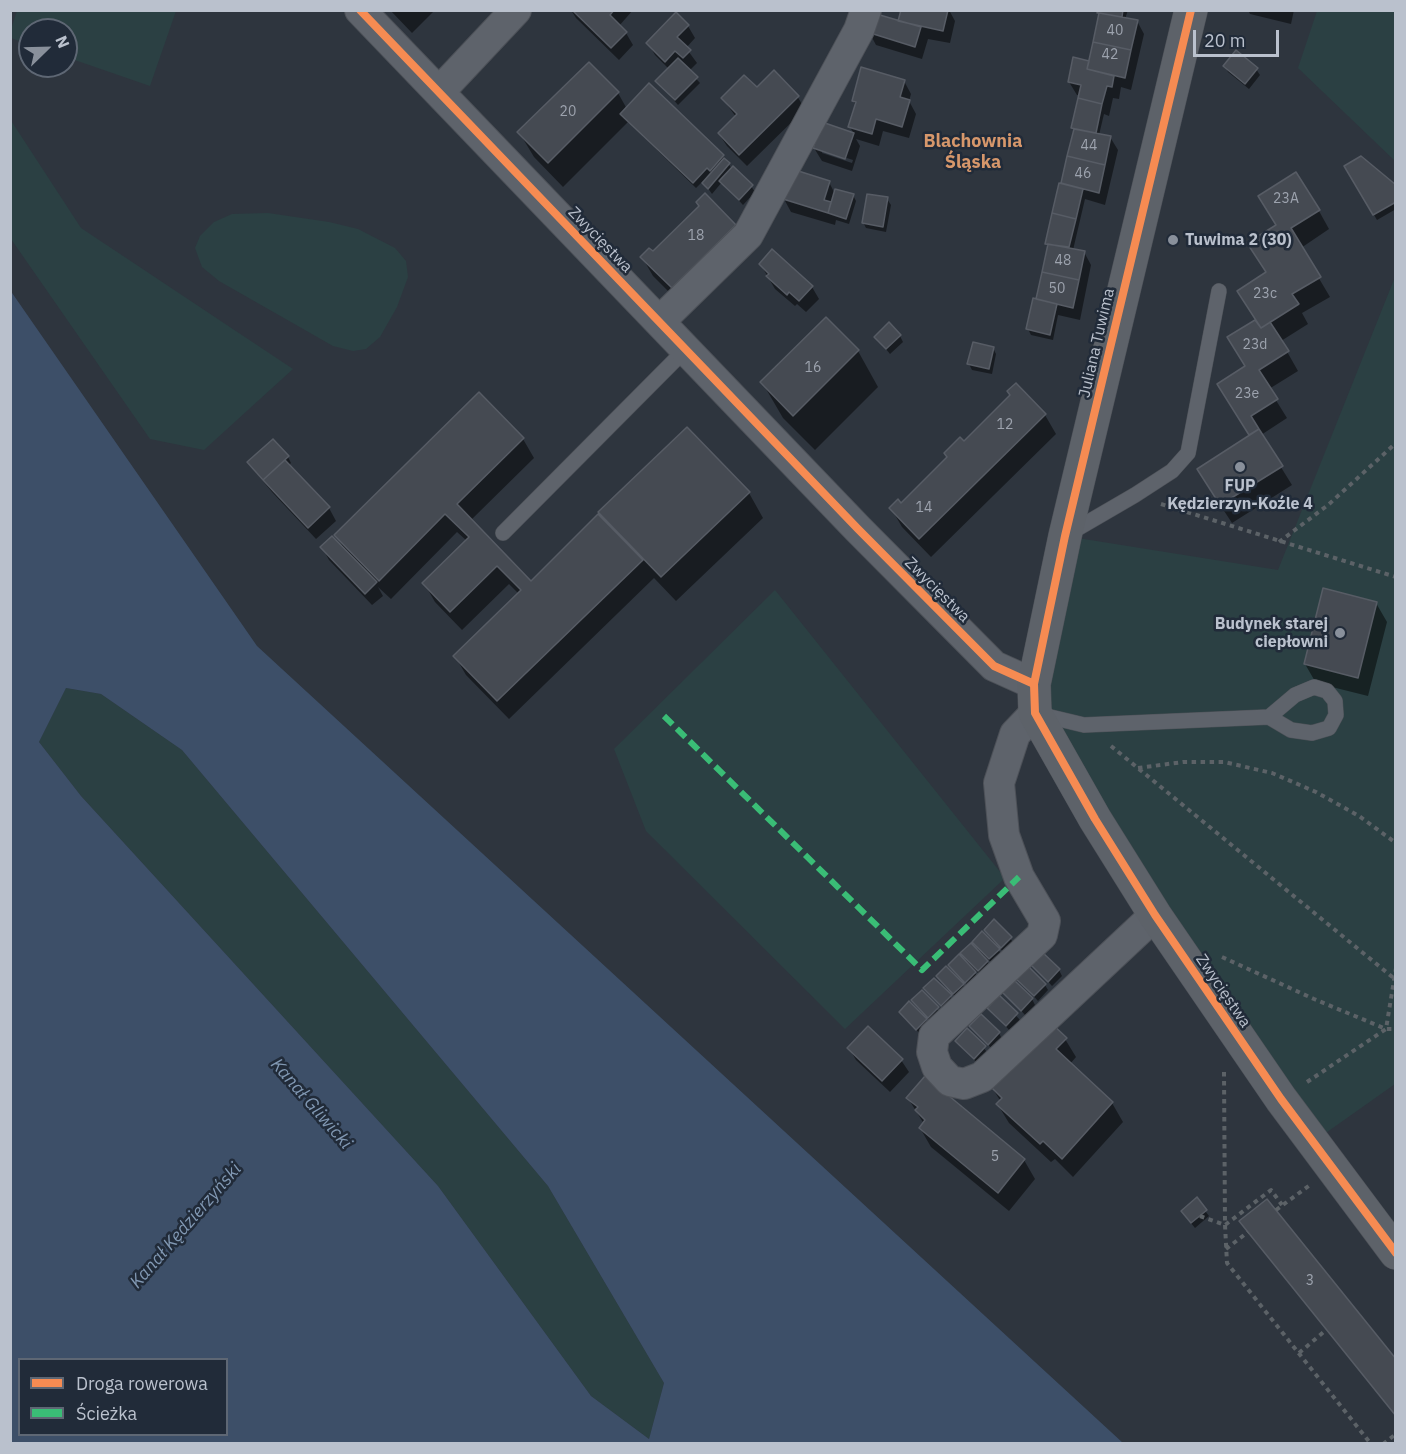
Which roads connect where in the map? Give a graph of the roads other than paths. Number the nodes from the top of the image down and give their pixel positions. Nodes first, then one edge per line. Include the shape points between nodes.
1 (360, 10) edge
2 (516, 10) edge
3 (866, 10) edge
4 (1191, 10) edge
5 (440, 91) junction
6 (1219, 291) dead end
7 (660, 321) junction
8 (686, 349) junction
9 (503, 533) dead end
10 (1065, 536) junction
11 (1035, 698) junction
12 (1269, 717) dead end
13 (1155, 915) junction
14 (1395, 1253) edge

1 - 5 street, Zwycięstwa
2 - 5 street
3 - 7 street via 859,30 748,234
4 - 10 street, Juliana Tuwima
5 - 7 street, Zwycięstwa
6 - 10 lane via 1188,453 1172,471
7 - 8 street, Zwycięstwa
8 - 9 lane
8 - 11 street, Zwycięstwa via 994,666
10 - 11 street, Juliana Tuwima
11 - 12 lane via 1084,725
11 - 13 street, Zwycięstwa via 1095,819
11 - 13 street via 1015,734 999,783 1004,836 1018,877 1045,921 1042,935 934,1036 932,1052 937,1067 950,1081 964,1084 982,1077
13 - 14 street, Zwycięstwa via 1281,1099

